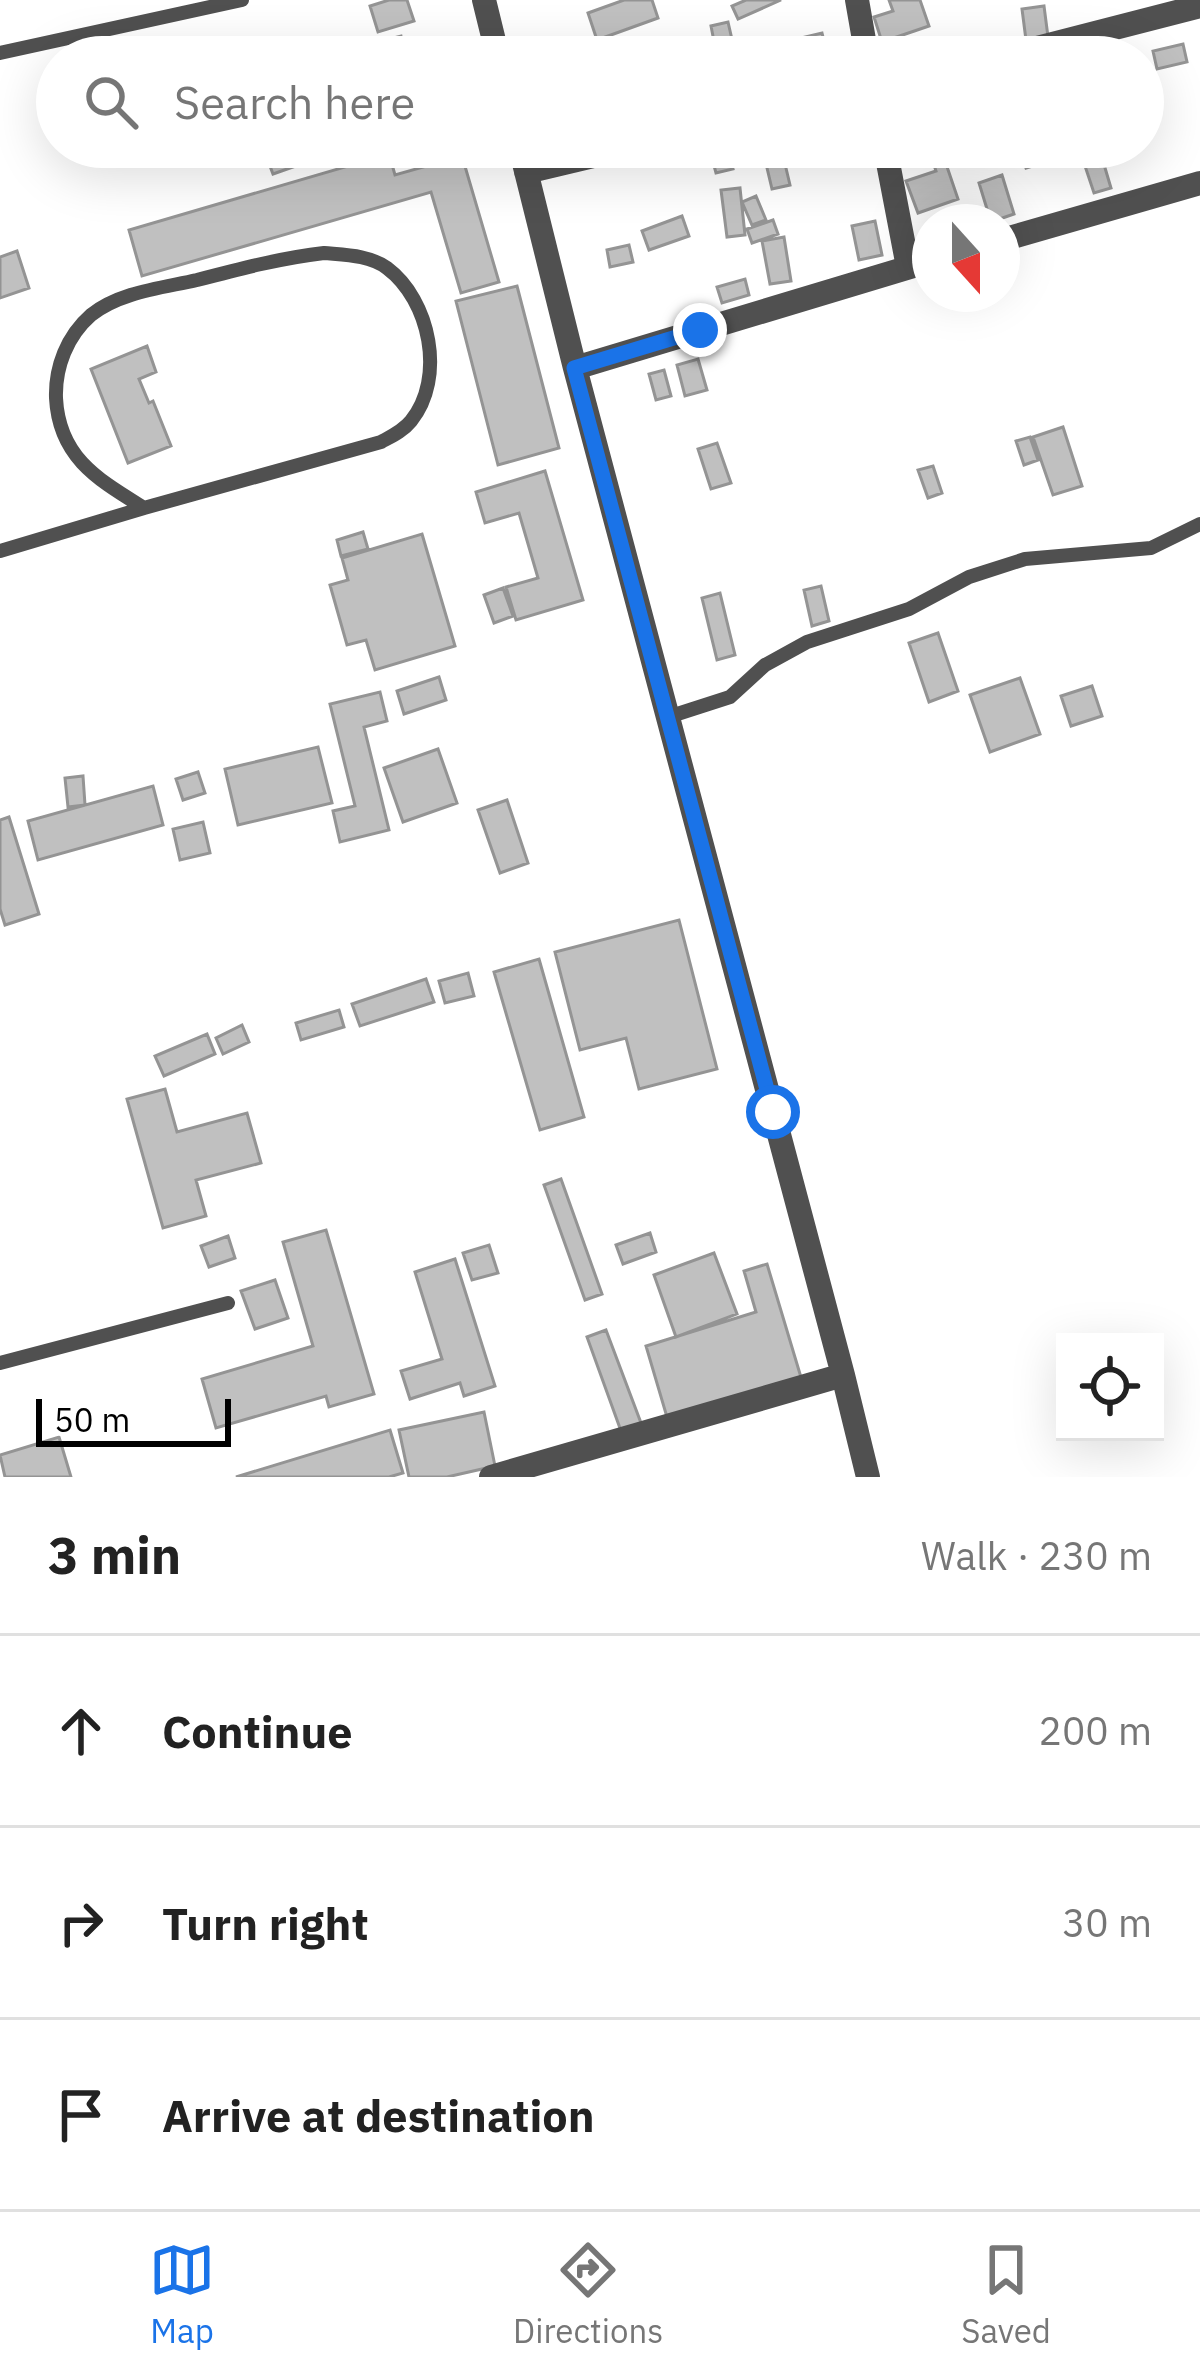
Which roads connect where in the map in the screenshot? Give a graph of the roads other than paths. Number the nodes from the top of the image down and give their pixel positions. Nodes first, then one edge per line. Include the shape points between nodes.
1 (242, 0) edge
2 (484, 0) edge
3 (857, 0) edge
4 (1200, 6) edge
5 (78, 36) edge
6 (493, 36) edge
7 (863, 36) edge
8 (1084, 36) edge
9 (36, 45) edge
10 (0, 53) edge
11 (525, 168) edge
12 (891, 168) edge
13 (1200, 182) edge
14 (1020, 235) edge
15 (912, 240) edge
16 (912, 266) edge
17 (574, 368) junction
18 (144, 508) junction
19 (1200, 524) edge
20 (0, 551) edge
21 (668, 717) junction
22 (228, 1303) dead end
23 (0, 1363) edge
24 (843, 1375) junction
25 (490, 1477) edge
26 (868, 1477) edge

1 - 5 lane
2 - 6 street
3 - 7 street
4 - 8 street
9 - 10 lane
11 - 17 street
12 - 15 street
13 - 14 street
16 - 17 street
17 - 21 street
18 - 18 lane via 381,442 412,421 430,356 423,319 388,268 324,253 291,256 123,298 92,314 70,338 56,379 60,425 96,478
18 - 20 lane
19 - 21 lane via 1150,548 1025,560 968,577 909,609 807,642 764,665 730,697
21 - 24 street
22 - 23 lane
24 - 25 street
24 - 26 street

